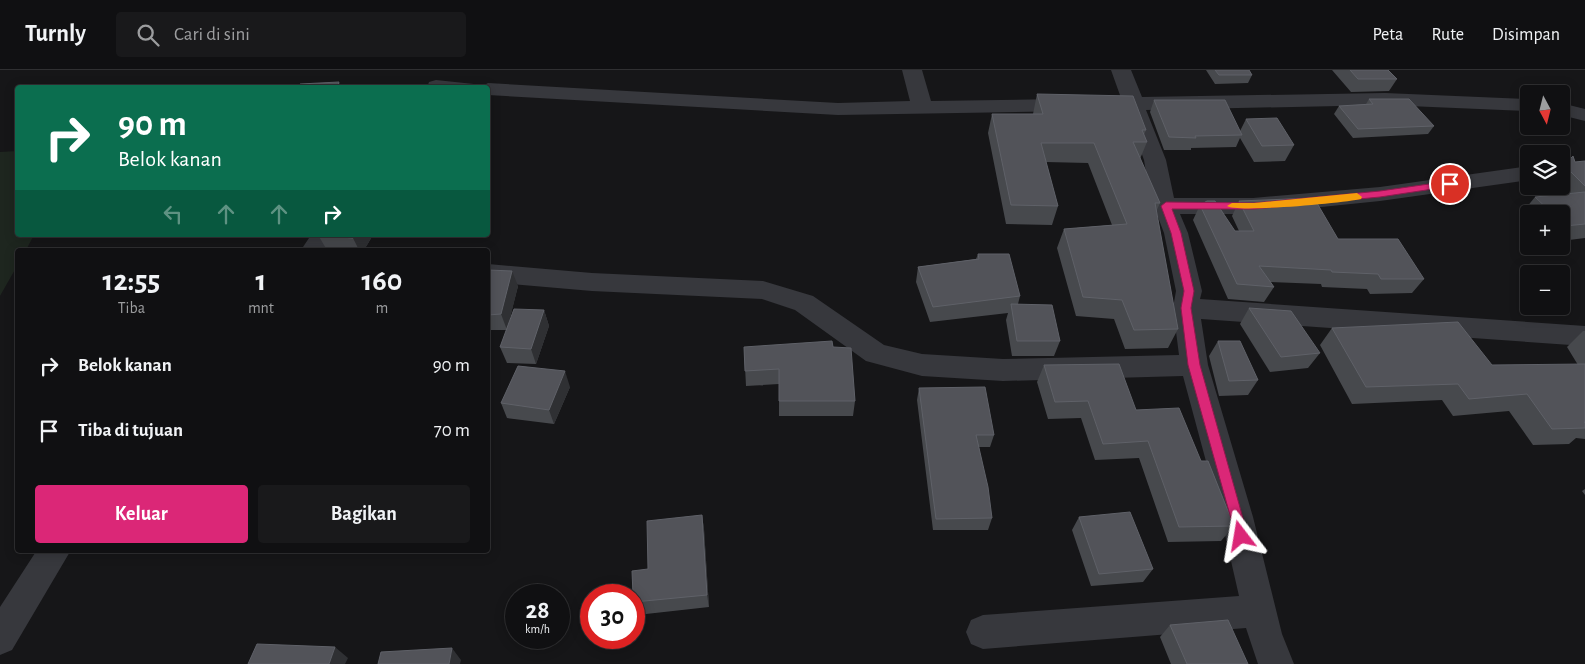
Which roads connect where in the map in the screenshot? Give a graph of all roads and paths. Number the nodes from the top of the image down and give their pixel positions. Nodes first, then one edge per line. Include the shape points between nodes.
1 (912, 70) edge
2 (1121, 70) edge
3 (438, 81) edge
4 (455, 85) edge
5 (490, 89) edge
6 (1135, 105) junction
7 (1520, 105) edge
8 (922, 107) junction
9 (1570, 111) edge
10 (1585, 115) edge
11 (1520, 174) edge
12 (1166, 206) junction
13 (322, 237) edge
14 (314, 248) edge
15 (490, 273) edge
16 (1186, 308) junction
17 (1585, 336) edge
18 (1194, 365) junction
19 (53, 553) edge
20 (1259, 611) junction
21 (983, 632) dead end
22 (0, 638) edge
23 (1276, 664) edge

1 - 8 street
2 - 6 street
3 - 4 street
5 - 8 street via 838,109
6 - 7 street via 1385,99
6 - 8 street
6 - 12 street via 1155,160
9 - 10 street
11 - 12 street via 1380,194 1254,206
12 - 16 street via 1176,233 1189,291
13 - 14 street
15 - 18 street via 592,282 763,290 804,303 876,354 922,365 1003,370
16 - 17 street
16 - 18 street
18 - 20 street
19 - 22 street
20 - 21 street
20 - 23 street

